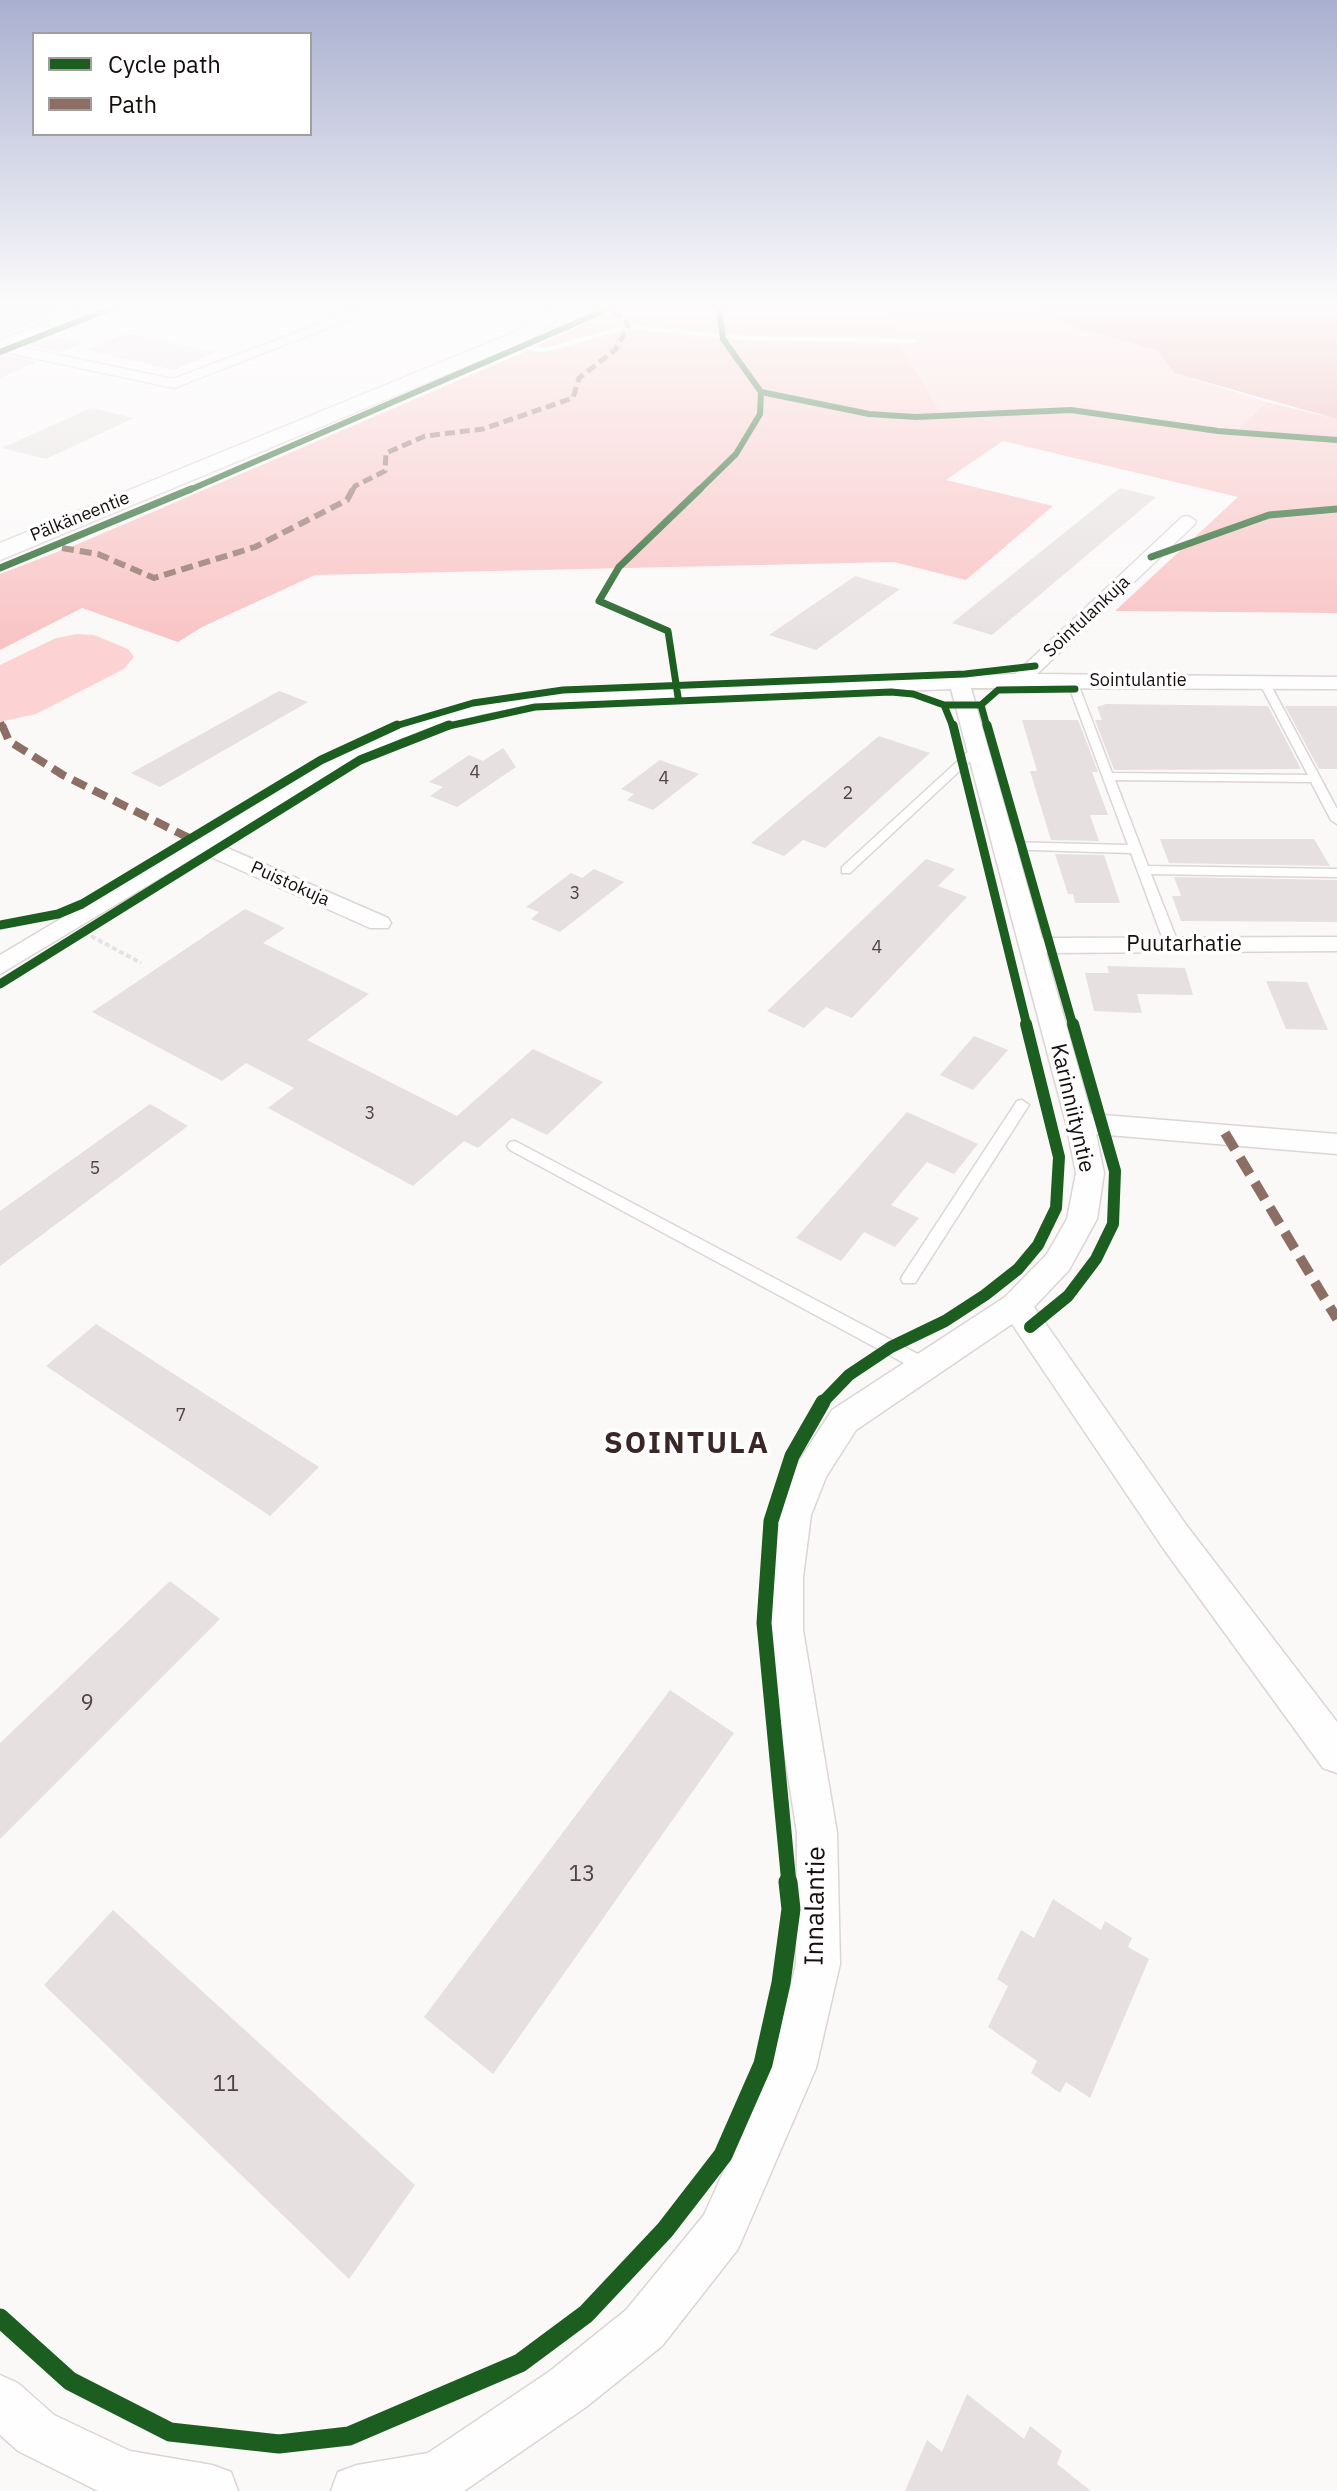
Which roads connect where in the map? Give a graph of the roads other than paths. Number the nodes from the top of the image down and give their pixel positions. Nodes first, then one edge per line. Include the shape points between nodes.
1 (319, 420) edge
2 (1188, 521) dead end
3 (0, 552) edge
4 (1020, 680) junction
5 (1072, 681) junction
6 (1264, 682) junction
7 (1337, 683) edge
8 (960, 684) junction
9 (977, 749) junction
10 (1107, 776) junction
11 (1315, 779) junction
12 (1337, 820) edge
13 (200, 844) junction
14 (1004, 846) junction
15 (1135, 849) junction
16 (846, 870) dead end
17 (1143, 870) junction
18 (1337, 873) edge
19 (379, 923) dead end
20 (1337, 944) edge
21 (1172, 945) junction
22 (1031, 946) junction
23 (0, 966) edge
24 (1022, 1105) dead end
25 (1080, 1123) junction
26 (1337, 1144) edge
27 (515, 1146) dead end
28 (909, 1279) dead end
29 (1016, 1305) junction
30 (925, 1366) junction
31 (1337, 1754) edge
32 (0, 2401) edge
33 (212, 2491) edge
34 (357, 2491) edge

1 - 3 main road, Pälkäneentie
2 - 4 street, Sointulankuja
4 - 5 street, Sointulantie
4 - 8 street, Sointulantie
5 - 6 street, Sointulantie
5 - 10 lane
6 - 7 street, Sointulantie
6 - 11 lane
8 - 9 street, Karinniityntie
8 - 13 street, Sointulantie via 530,699 479,709 395,734 337,762
9 - 14 street, Karinniityntie
9 - 16 lane
10 - 11 lane
10 - 15 lane
11 - 12 lane
13 - 19 street, Puistokuja
13 - 23 street, Sointulantie
14 - 15 lane
14 - 22 street, Karinniityntie
15 - 17 lane
17 - 18 lane
17 - 21 lane
20 - 21 street, Puutarhatie
21 - 22 street, Puutarhatie
22 - 25 street, Karinniityntie
24 - 28 lane
25 - 26 street
25 - 29 street, Karinniityntie via 1090,1173 1082,1219 1058,1262
27 - 30 lane
29 - 30 street, Innalantie
29 - 31 street via 1175,1537
30 - 34 street, Innalantie via 844,1420 811,1471 794,1515 784,1630 817,1833 818,1964 793,2068 721,2232 644,2328 568,2389 437,2478
32 - 33 street via 36,2433 126,2477

